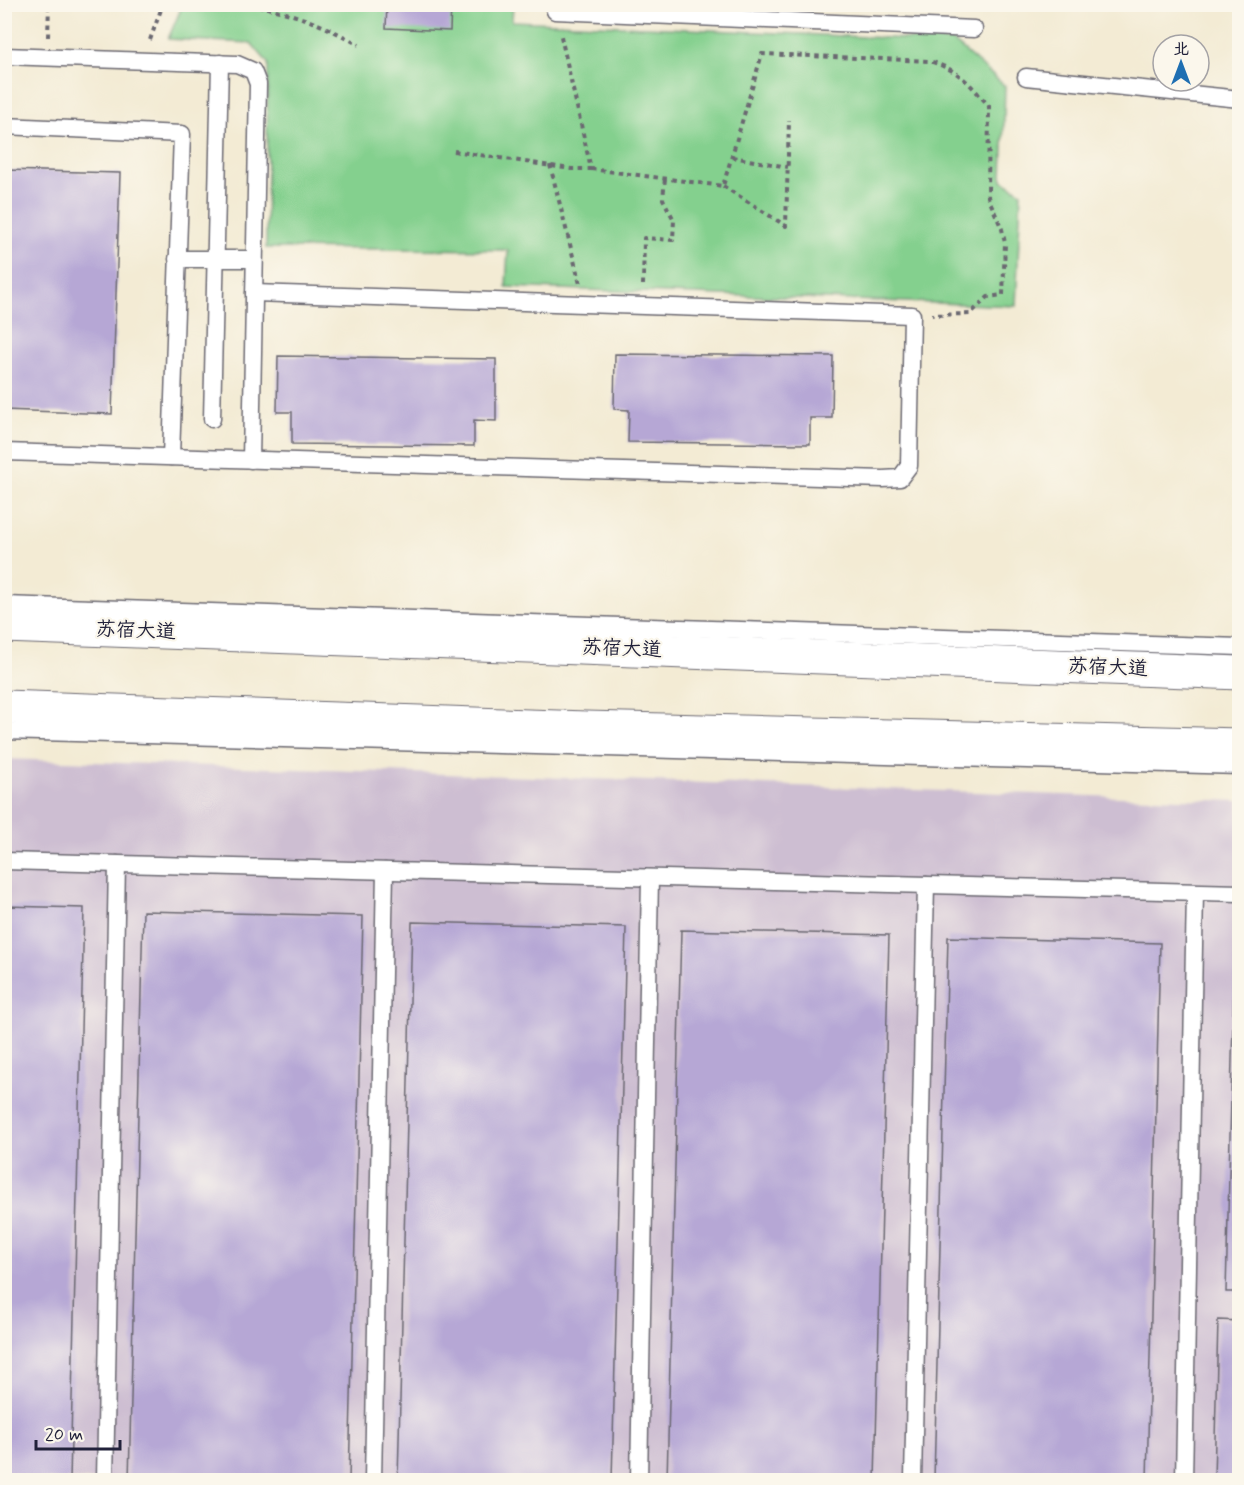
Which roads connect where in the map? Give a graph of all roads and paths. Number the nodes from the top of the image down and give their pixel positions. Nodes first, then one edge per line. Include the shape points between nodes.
1 (49, 4) edge
2 (163, 4) edge
3 (249, 4) edge
4 (555, 8) edge
5 (974, 29) dead end
6 (359, 45) dead end
7 (4, 56) edge
8 (47, 57) junction
9 (143, 61) junction
10 (220, 63) junction
11 (1026, 77) dead end
12 (1239, 99) edge
13 (789, 120) dead end
14 (4, 126) edge
15 (454, 151) dead end
16 (732, 156) junction
17 (550, 165) junction
18 (788, 167) junction
19 (591, 169) junction
20 (665, 178) junction
21 (723, 186) junction
22 (177, 259) junction
23 (216, 259) junction
24 (255, 259) junction
25 (254, 293) junction
26 (586, 304) junction
27 (642, 306) junction
28 (912, 315) junction
29 (212, 419) dead end
30 (4, 452) edge
31 (171, 458) junction
32 (251, 460) junction
33 (4, 605) edge
34 (4, 626) edge
35 (1239, 647) edge
36 (1239, 673) edge
37 (4, 706) edge
38 (4, 731) edge
39 (1239, 745) edge
40 (1239, 766) edge
41 (4, 861) edge
42 (117, 864) junction
43 (385, 871) junction
44 (650, 878) junction
45 (926, 885) junction
46 (1195, 891) junction
47 (1239, 893) edge
48 (105, 1480) edge
49 (373, 1480) edge
50 (639, 1480) edge
51 (913, 1480) edge
52 (1184, 1480) edge

1 - 8 path
2 - 9 path
3 - 6 path via 332,28
4 - 5 lane
4 - 19 path
7 - 8 lane
8 - 9 lane
9 - 10 lane
10 - 23 lane
10 - 24 lane via 237,64 253,71 258,84
11 - 12 lane
13 - 18 path
14 - 22 lane via 182,134
15 - 17 path
16 - 18 path
16 - 21 path
16 - 28 path via 762,54 930,61 961,75 989,106 988,196 1005,243 1003,295 988,297 970,314
17 - 19 path
17 - 26 path
18 - 21 path via 786,226
19 - 20 path
20 - 21 path
20 - 27 path via 663,199 674,220 673,240 644,238
22 - 23 lane
22 - 31 lane
23 - 24 lane
23 - 29 lane
24 - 25 lane
25 - 26 lane
25 - 32 lane
26 - 27 lane
27 - 28 lane
28 - 32 lane via 909,466 900,478
30 - 31 lane
31 - 32 lane
33 - 35 lane
34 - 36 main road, 苏宿大道
37 - 39 main road via 586,728
38 - 40 lane
41 - 42 lane
42 - 43 lane
42 - 48 lane
43 - 44 lane
43 - 49 lane
44 - 45 lane
44 - 50 lane
45 - 46 lane
45 - 51 lane
46 - 47 lane
46 - 52 lane

